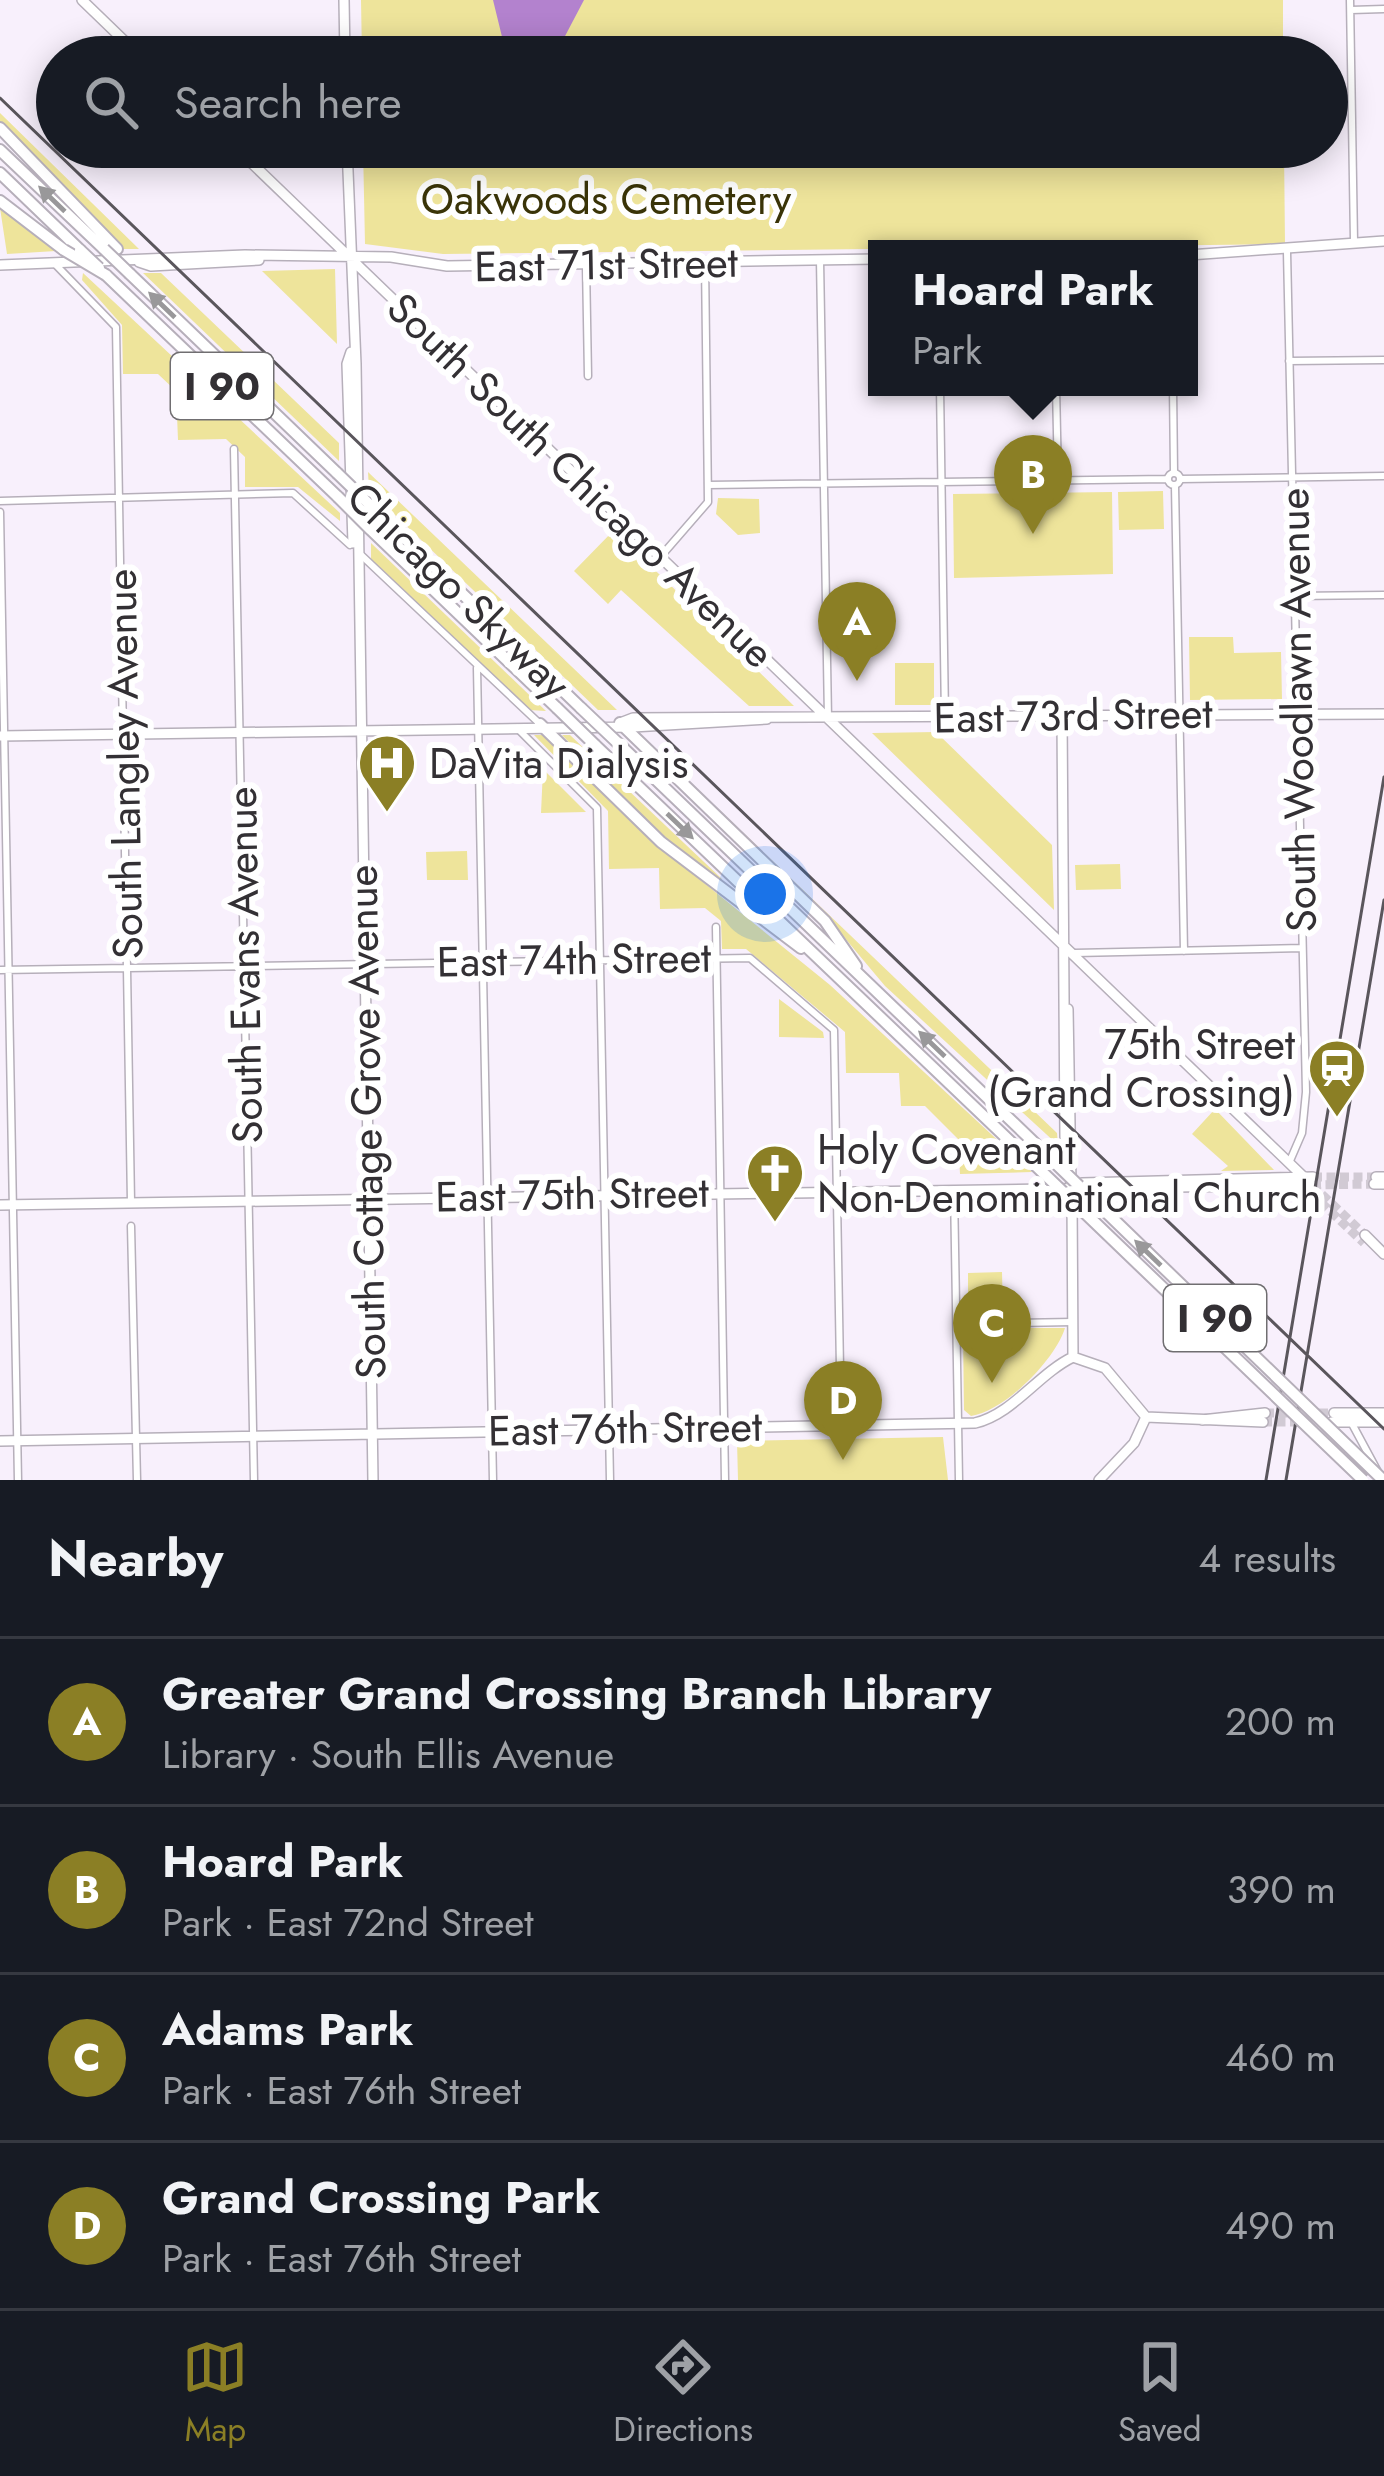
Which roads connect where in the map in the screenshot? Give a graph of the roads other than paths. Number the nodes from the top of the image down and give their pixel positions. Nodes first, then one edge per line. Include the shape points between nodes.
1 (82, 0) edge
2 (344, 0) edge
3 (1350, 0) edge
4 (1351, 10) junction
5 (1384, 10) edge
6 (119, 36) edge
7 (345, 36) edge
8 (0, 128) edge
9 (0, 150) edge
10 (36, 168) edge
11 (36, 168) edge
12 (257, 168) edge
13 (347, 168) edge
14 (0, 173) edge
15 (0, 201) edge
16 (1354, 241) junction
17 (1384, 241) edge
18 (110, 249) junction
19 (1286, 252) junction
20 (1198, 255) edge
21 (349, 256) junction
22 (820, 260) junction
23 (868, 260) edge
24 (704, 262) junction
25 (55, 264) junction
26 (586, 264) junction
27 (0, 265) edge
28 (106, 275) junction
29 (1384, 360) edge
30 (1289, 361) junction
31 (587, 376) dead end
32 (940, 396) edge
33 (1056, 396) edge
34 (1173, 396) edge
35 (234, 449) dead end
36 (1384, 476) edge
37 (1292, 478) junction
38 (1174, 479) junction
39 (1058, 481) junction
40 (942, 482) junction
41 (824, 484) junction
42 (707, 485) junction
43 (235, 495) junction
44 (119, 498) junction
45 (0, 501) edge
46 (0, 512) edge
47 (355, 548) junction
48 (662, 555) junction
49 (1384, 595) edge
50 (1294, 596) junction
51 (477, 668) junction
52 (1383, 712) edge
53 (1296, 713) junction
54 (1179, 714) junction
55 (1062, 716) junction
56 (945, 717) junction
57 (828, 718) junction
58 (620, 723) junction
59 (540, 724) junction
60 (478, 725) junction
61 (515, 725) junction
62 (358, 727) junction
63 (239, 730) junction
64 (123, 733) junction
65 (2, 736) edge
66 (716, 927) dead end
67 (1302, 948) junction
68 (1184, 950) junction
69 (1069, 951) junction
70 (814, 955) junction
71 (716, 956) junction
72 (600, 958) junction
73 (483, 960) junction
74 (363, 962) junction
75 (244, 964) junction
76 (127, 967) junction
77 (4, 970) edge
78 (860, 975) junction
79 (1288, 1165) junction
80 (1306, 1182) joint
81 (1076, 1187) junction
82 (954, 1189) junction
83 (836, 1191) junction
84 (720, 1192) junction
85 (604, 1194) junction
86 (488, 1195) junction
87 (367, 1197) junction
88 (248, 1200) junction
89 (131, 1202) junction
90 (0, 1205) edge
91 (13, 1205) junction
92 (131, 1226) dead end
93 (1364, 1239) tunnel mouth
94 (1384, 1255) edge
95 (1073, 1322) junction
96 (956, 1324) junction
97 (1073, 1357) junction
98 (1146, 1417) junction
99 (1349, 1417) junction
100 (1384, 1417) edge
101 (1264, 1418) tunnel mouth
102 (1333, 1418) tunnel mouth
103 (957, 1424) junction
104 (841, 1425) junction
105 (724, 1426) junction
106 (609, 1429) junction
107 (492, 1430) junction
108 (372, 1432) junction
109 (253, 1435) junction
110 (136, 1437) junction
111 (18, 1440) junction
112 (0, 1441) edge
113 (18, 1480) edge
114 (137, 1480) edge
115 (254, 1480) edge
116 (373, 1480) edge
117 (493, 1480) edge
118 (610, 1480) edge
119 (725, 1480) edge
120 (959, 1480) edge
121 (1099, 1480) edge
122 (1363, 1480) edge
123 (1383, 1480) edge

1 - 6 street
2 - 7 street
3 - 4 street
4 - 5 street
4 - 16 street
8 - 11 highway
18 -> 9 highway
10 - 18 highway
12 - 21 street, South South Chicago Avenue
13 - 21 street, South Cottage Grove Avenue
14 - 28 highway, Chicago Skyway / I 90, bridge
15 - 28 highway, bridge
16 - 17 street
16 - 19 street
78 -> 18 highway, Chicago Skyway / I 90, bridge
19 - 20 street
19 - 30 street, South Woodlawn Avenue
21 - 25 street, East 71st Street
21 - 26 street, East 71st Street via 447,266
21 - 47 street, South Cottage Grove Avenue
21 - 48 street, South South Chicago Avenue
22 - 23 street, East 71st Street
22 - 24 street, East 71st Street
22 - 41 street
24 - 26 street, East 71st Street
24 - 42 street
25 - 27 street, East 71st Street
25 - 44 street, South Langley Avenue via 116,327
26 - 31 street
28 -> 70 highway, Chicago Skyway / I 90, bridge
29 - 30 street
30 - 37 street, South Woodlawn Avenue
32 - 40 street
33 - 39 street
34 - 38 street
35 - 43 street, South Evans Avenue
36 - 37 street
37 - 38 street
37 - 50 street, South Woodlawn Avenue
38 - 39 street
38 - 54 street
39 - 40 street
40 - 41 street
40 - 56 street
41 - 42 street
41 - 57 street
42 - 48 street via 706,508
43 - 44 street
43 - 47 street via 292,494
43 - 63 street, South Evans Avenue
44 - 45 street
44 - 64 street, South Langley Avenue
46 - 65 street
47 - 51 street
47 - 62 street, South Cottage Grove Avenue
48 - 57 street, South South Chicago Avenue
49 - 50 street
50 - 53 street, South Woodlawn Avenue
51 - 59 street
51 - 60 street
52 - 53 street, East 73rd Street
53 - 54 street, East 73rd Street
53 - 67 street, South Woodlawn Avenue
54 - 55 street, East 73rd Street
54 - 68 street
55 - 56 street, East 73rd Street
55 - 69 street
56 - 57 street, East 73rd Street
57 - 58 street, East 73rd Street
57 - 69 street, South South Chicago Avenue
58 - 59 street, East 73rd Street
58 - 78 highway via 825,920
59 - 61 street, East 73rd Street
59 - 70 highway via 671,851
60 - 61 street, East 73rd Street
60 - 62 street, East 73rd Street
60 - 73 street
61 - 72 street via 597,808
62 - 63 street, East 73rd Street
62 - 74 street, South Cottage Grove Avenue
63 - 64 street, East 73rd Street
63 - 75 street, South Evans Avenue
64 - 65 street, East 73rd Street
64 - 76 street, South Langley Avenue
65 - 77 street
66 - 71 street
67 - 68 street
67 - 79 street, South Woodlawn Avenue via 1305,1112
68 - 69 street
69 - 79 street, South South Chicago Avenue
69 - 81 street
70 - 122 highway, Chicago Skyway / I 90, bridge
71 - 72 street, East 74th Street
71 - 83 street, East 74th Street via 750,958 834,1030
71 - 84 street
72 - 73 street, East 74th Street
72 - 85 street
73 - 74 street, East 74th Street
73 - 86 street
74 - 75 street, East 74th Street
74 - 87 street, South Cottage Grove Avenue
75 - 76 street, East 74th Street
75 - 88 street, South Evans Avenue
76 - 77 street, East 74th Street
76 - 89 street, South Langley Avenue
77 - 91 street
81 -> 78 highway, Chicago Skyway / I 90, bridge
79 - 80 street, South South Chicago Avenue
80 - 81 street, East 75th Street
81 - 82 street, East 75th Street
81 - 95 street
123 -> 81 highway, Chicago Skyway / I 90, bridge
82 - 83 street, East 75th Street
82 - 96 street
83 - 84 street, East 75th Street
83 - 104 street
84 - 85 street, East 75th Street
84 - 105 street
85 - 86 street, East 75th Street
85 - 106 street
86 - 87 street, East 75th Street
86 - 107 street
87 - 88 street, East 75th Street
87 - 108 street, South Cottage Grove Avenue
88 - 89 street, East 75th Street
88 - 109 street, South Evans Avenue
89 - 91 street, East 75th Street
90 - 91 street, East 75th Street
91 - 111 street
92 - 110 street
93 - 94 street
95 - 96 street
95 - 97 street
96 - 103 street
97 - 98 street via 1106,1368
97 - 103 street, East 76th Street via 1033,1380 1001,1413
98 - 101 street
98 - 121 street
99 - 100 street
99 - 102 street
99 - 123 street
103 - 104 street, East 76th Street
103 - 120 street
104 - 105 street, East 76th Street
105 - 106 street, East 76th Street
105 - 119 street
106 - 107 street, East 76th Street
106 - 118 street
107 - 108 street, East 76th Street
107 - 117 street
108 - 109 street, East 76th Street
108 - 116 street, South Cottage Grove Avenue
109 - 110 street, East 76th Street
109 - 115 street, South Evans Avenue
110 - 111 street, East 76th Street
110 - 114 street
111 - 112 street, East 76th Street
111 - 113 street

